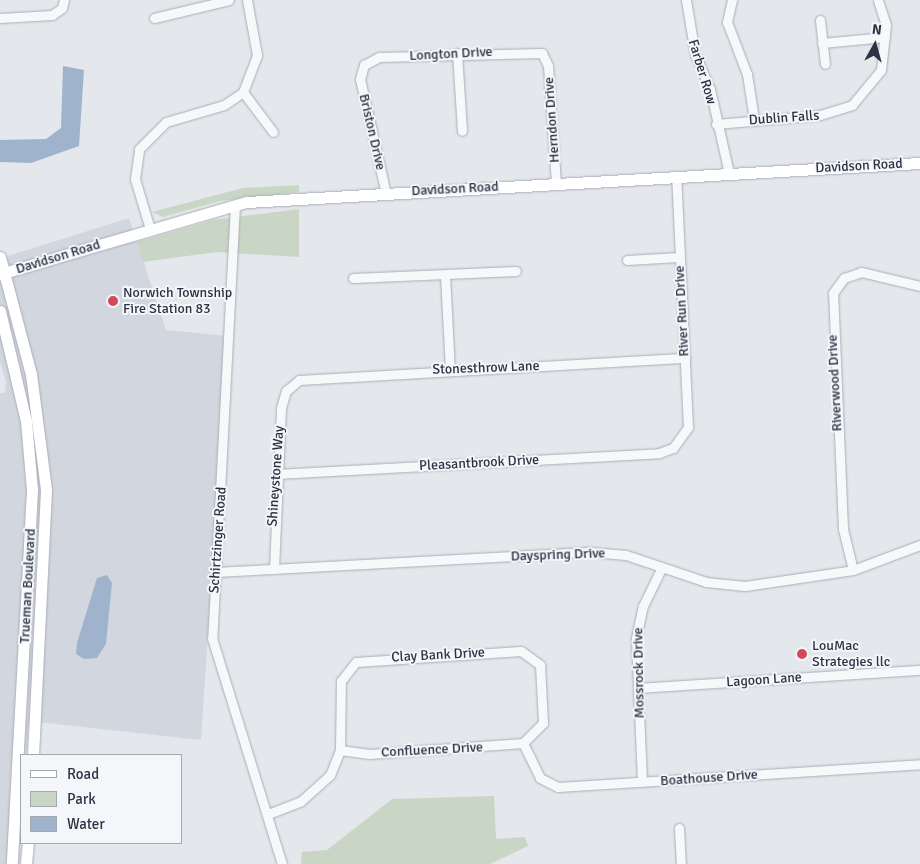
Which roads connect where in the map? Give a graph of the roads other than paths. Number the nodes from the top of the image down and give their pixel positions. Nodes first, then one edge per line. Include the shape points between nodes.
1 (229, 0) edge
2 (247, 0) edge
3 (686, 0) edge
4 (732, 0) edge
5 (878, 0) edge
6 (63, 4) edge
7 (0, 18) edge
8 (154, 18) dead end
9 (820, 20) dead end
10 (885, 37) junction
11 (822, 42) junction
12 (457, 53) junction
13 (545, 56) joint
14 (825, 64) dead end
15 (361, 71) joint
16 (244, 92) junction
17 (754, 119) junction
18 (716, 124) junction
19 (462, 131) dead end
20 (273, 132) dead end
21 (920, 163) edge
22 (729, 173) junction
23 (676, 176) junction
24 (556, 183) junction
25 (386, 194) junction
26 (235, 205) junction
27 (150, 230) junction
28 (0, 257) edge
29 (679, 257) junction
30 (627, 260) dead end
31 (516, 271) dead end
32 (3, 274) edge
33 (445, 275) junction
34 (353, 278) dead end
35 (920, 286) edge
36 (0, 311) edge
37 (685, 358) junction
38 (450, 369) junction
39 (290, 387) joint
40 (680, 443) joint
41 (276, 474) junction
42 (919, 547) edge
43 (274, 569) junction
44 (661, 569) junction
45 (854, 570) junction
46 (216, 572) junction
47 (920, 670) edge
48 (638, 688) junction
49 (523, 743) junction
50 (340, 750) junction
51 (33, 754) edge
52 (920, 764) edge
53 (642, 782) junction
54 (268, 814) junction
55 (679, 828) dead end
56 (28, 844) edge
57 (12, 864) edge
58 (26, 864) edge
59 (282, 864) edge
60 (681, 864) edge

1 - 8 street
2 - 16 street via 257,55
3 - 18 street, Farber Row via 695,54 710,89
4 - 17 street via 727,22 748,74
5 - 10 street, Dublin Falls
6 - 7 street via 52,15
9 - 11 street
10 - 11 street
10 - 17 street, Dublin Falls via 881,70 852,105 820,116
11 - 14 street
12 - 13 street, Longton Drive via 531,50
12 - 15 street, Longton Drive via 372,59
12 - 19 street
13 - 24 street, Herndon Drive
15 - 25 street, Briston Drive
16 - 20 street
16 - 27 street via 224,105 166,122 145,139 136,159 136,179
17 - 18 street, Dublin Falls
18 - 22 street, Farber Row
21 - 22 main road, Davidson Road
22 - 23 main road, Davidson Road
23 - 24 main road, Davidson Road
23 - 29 street, River Run Drive
24 - 25 main road, Davidson Road
25 - 26 main road, Davidson Road
26 - 27 main road, Davidson Road
26 - 46 street, Schirtzinger Road
27 - 32 main road, Davidson Road
28 - 32 main road, Trueman Boulevard
29 - 30 street
29 - 37 street, River Run Drive
31 - 33 street
32 - 51 main road, Trueman Boulevard via 31,374 46,490
33 - 34 street
33 - 38 street
35 - 45 street, Riverwood Drive via 862,272 844,278 833,293 843,529
36 - 57 main road, Trueman Boulevard via 26,421 32,490
37 - 38 street, Stonesthrow Lane
37 - 40 street, River Run Drive via 688,427
38 - 39 street, Stonesthrow Lane via 315,377
39 - 41 street, Shineystone Way via 282,402
40 - 41 street, Pleasantbrook Drive via 659,453
41 - 43 street, Shineystone Way
42 - 45 street, Dayspring Drive
43 - 44 street, Dayspring Drive via 591,552 626,555
43 - 46 street, Dayspring Drive
44 - 45 street, Dayspring Drive via 706,582 746,586
44 - 48 street, Mossrock Drive via 639,617
46 - 54 street, Schirtzinger Road via 213,647
47 - 48 street, Lagoon Lane
48 - 53 street, Mossrock Drive
49 - 50 street, Confluence Drive via 369,754
49 - 50 street, Clay Bank Drive via 543,723 542,674 535,658 520,651 356,662 344,674 339,692
49 - 53 street, Boathouse Drive via 535,772 551,786
50 - 54 street via 330,775 317,791
52 - 53 street, Boathouse Drive
54 - 59 street, Schirtzinger Road
55 - 60 street
56 - 58 main road

